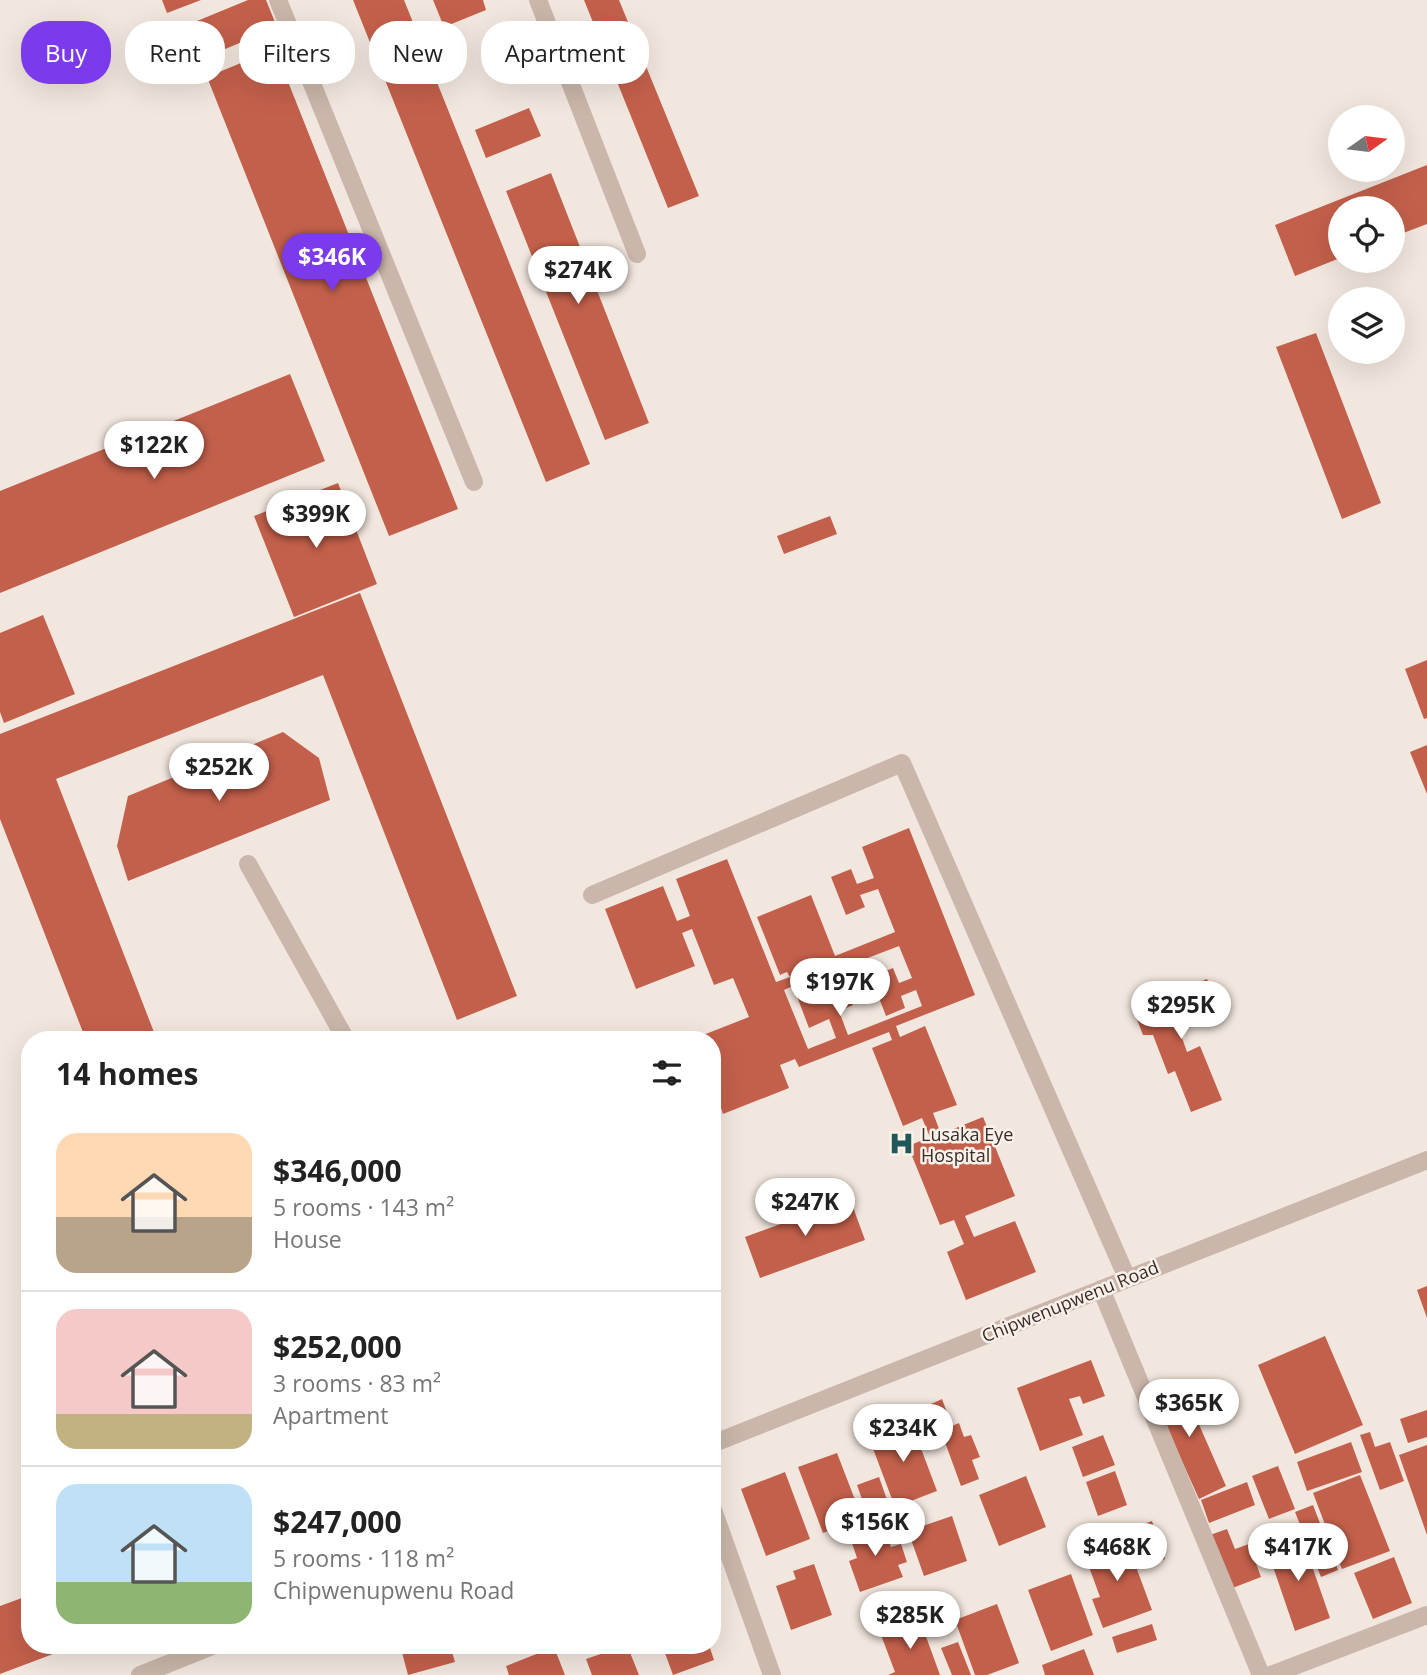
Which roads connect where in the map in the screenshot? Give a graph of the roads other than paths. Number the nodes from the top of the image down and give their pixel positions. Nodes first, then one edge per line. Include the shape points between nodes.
1 (278, 0) edge
2 (538, 0) edge
3 (637, 254) dead end
4 (474, 482) dead end
5 (248, 864) dead end
6 (592, 895) dead end
7 (341, 1031) edge
8 (1427, 1160) edge
9 (1127, 1278) junction
10 (1101, 1289) junction
11 (721, 1440) edge
12 (721, 1532) edge
13 (1427, 1615) edge
14 (192, 1654) edge
15 (140, 1675) edge
16 (772, 1675) edge
17 (1261, 1675) edge
18 (1271, 1675) edge

1 - 4 street
2 - 3 street
5 - 7 street
6 - 9 street via 902,764
8 - 9 street, Chipwenupwenu Road
9 - 10 street, Chipwenupwenu Road
10 - 11 street, Chipwenupwenu Road
10 - 17 street
12 - 16 street
13 - 18 street
14 - 15 street

